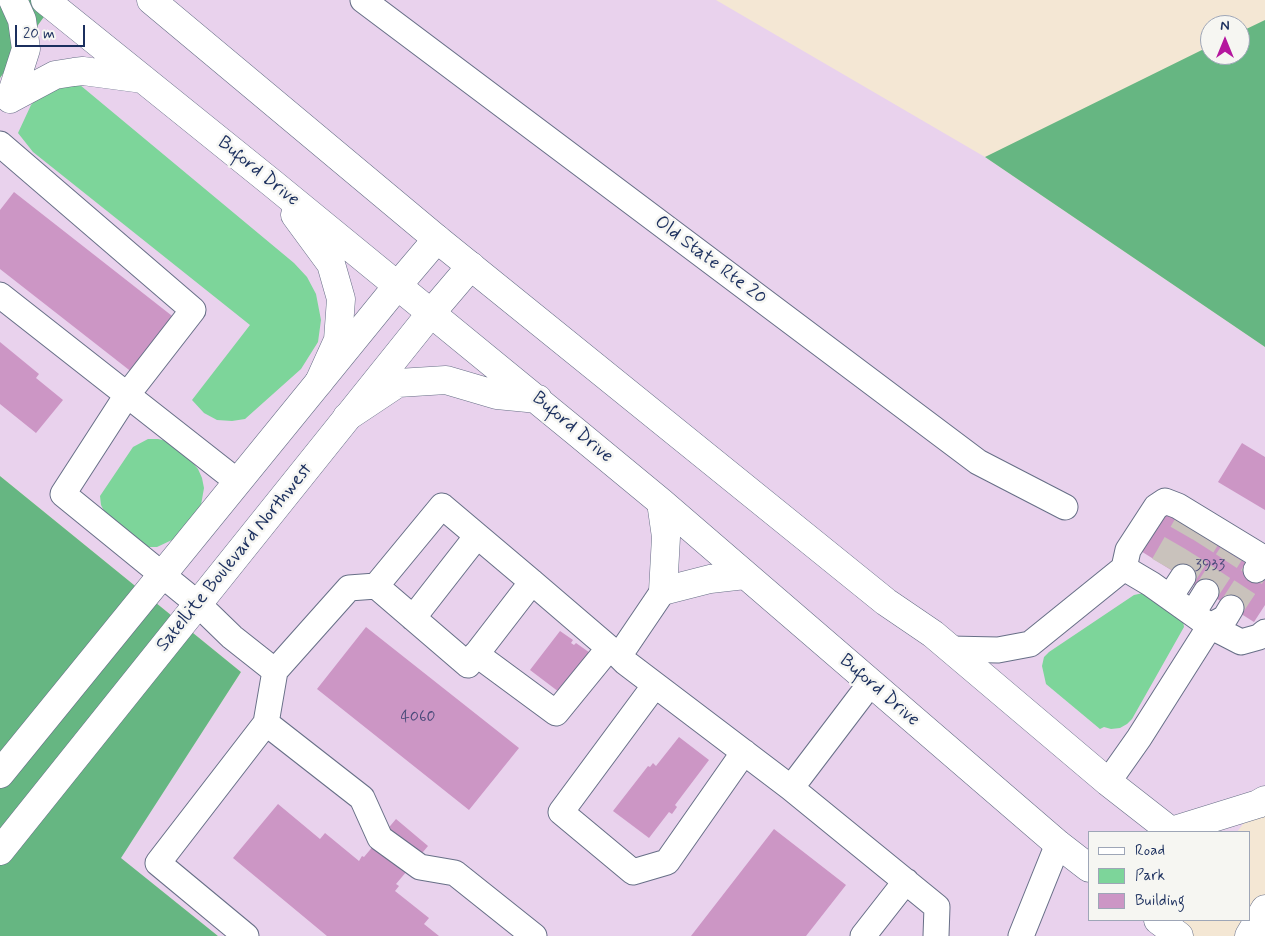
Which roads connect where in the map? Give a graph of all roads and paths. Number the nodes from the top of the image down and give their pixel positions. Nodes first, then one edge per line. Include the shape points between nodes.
1 (13, 0) edge
2 (45, 0) edge
3 (151, 0) edge
4 (363, 0) edge
5 (143, 79) junction
6 (5, 106) edge
7 (0, 144) edge
8 (272, 183) junction
9 (437, 239) junction
10 (471, 266) junction
11 (398, 285) junction
12 (0, 295) edge
13 (431, 313) junction
14 (320, 382) junction
15 (127, 395) junction
16 (538, 400) junction
17 (348, 417) junction
18 (238, 482) junction
19 (661, 502) junction
20 (1065, 507) dead end
21 (477, 536) junction
22 (1262, 563) edge
23 (1124, 568) junction
24 (745, 575) junction
25 (161, 576) junction
26 (532, 582) junction
27 (376, 586) junction
28 (663, 591) junction
29 (1206, 592) tunnel mouth
30 (198, 604) junction
31 (1231, 608) tunnel mouth
32 (412, 618) junction
33 (1202, 620) junction
34 (1265, 632) edge
35 (950, 649) junction
36 (614, 652) junction
37 (476, 654) junction
38 (275, 671) junction
39 (870, 684) junction
40 (655, 685) junction
41 (266, 723) junction
42 (744, 752) junction
43 (0, 774) edge
44 (1108, 782) junction
45 (791, 788) junction
46 (1265, 800) edge
47 (1171, 831) edge
48 (1175, 831) edge
49 (1058, 844) junction
50 (0, 851) edge
51 (1088, 867) edge
52 (906, 882) junction
53 (1250, 895) edge
54 (1265, 908) edge
55 (1138, 921) edge
56 (1159, 921) edge
57 (246, 936) edge
58 (534, 936) edge
59 (863, 936) edge
60 (936, 936) edge
61 (1021, 936) edge
62 (1151, 936) edge
63 (1179, 936) edge
64 (1249, 936) edge

1 - 6 main road via 22,20 26,49
2 - 5 main road, Buford Drive
3 - 9 main road
4 - 20 street, Old State Rte 20 via 978,462
5 - 6 main road via 83,71 55,75
5 - 8 main road, Buford Drive
7 - 15 street via 193,310
8 - 11 main road, Buford Drive
8 - 14 main road via 331,264 341,299 338,340
9 - 10 main road
9 - 11 main road
10 - 13 main road, Satellite Boulevard Northwest
10 - 35 main road via 886,602
11 - 13 main road, Buford Drive
11 - 14 main road
12 - 15 street
13 - 16 main road, Buford Drive
13 - 17 main road, Satellite Boulevard Northwest
14 - 18 main road
15 - 18 street
15 - 25 street via 62,494
16 - 17 main road via 497,395 446,380 398,384
16 - 19 main road, Buford Drive
17 - 30 main road, Satellite Boulevard Northwest
18 - 25 main road
19 - 24 main road, Buford Drive
19 - 28 main road via 666,537
21 - 26 street
21 - 27 street via 442,506
21 - 32 street
22 - 23 street via 1189,520 1178,506 1165,501 1156,507 1128,550
23 - 33 street via 1167,581
23 - 35 street via 1030,644 998,650
24 - 28 main road via 710,578
24 - 39 main road, Buford Drive
25 - 30 street
25 - 43 main road
26 - 36 street
26 - 37 street
27 - 32 street
27 - 38 street via 349,588
28 - 36 street
29 - 33 street
30 - 38 street via 232,637
30 - 50 main road, Satellite Boulevard Northwest
31 - 33 street via 1225,618
32 - 37 street via 468,665
33 - 34 street via 1241,642
33 - 44 street via 1139,738
35 - 44 main road
36 - 37 street via 556,713
36 - 40 street
38 - 41 street
39 - 45 street
39 - 49 main road, Buford Drive
40 - 42 street
40 - 42 street via 562,812 633,872 667,862
41 - 57 street via 158,863
41 - 58 street via 362,798 380,838 420,867 455,873
42 - 45 street
44 - 47 main road
45 - 52 street
46 - 48 main road
49 - 51 main road, Buford Drive
49 - 61 street
52 - 59 street
52 - 60 street via 937,907
53 - 54 main road
54 - 64 main road
55 - 62 main road
56 - 63 main road

